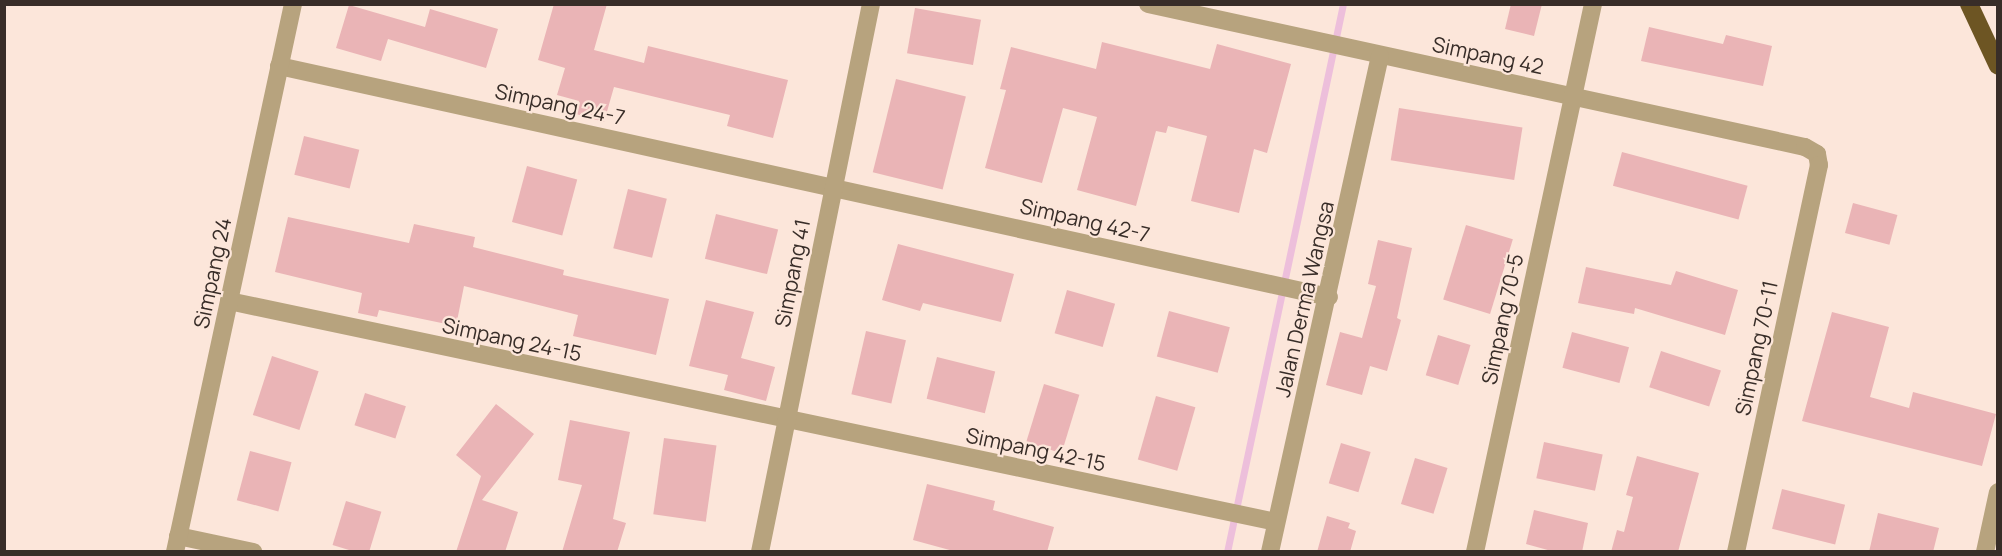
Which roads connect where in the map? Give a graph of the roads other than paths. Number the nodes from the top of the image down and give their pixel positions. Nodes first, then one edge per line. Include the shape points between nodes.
1 (293, 4) edge
2 (871, 4) edge
3 (1148, 4) edge
4 (1593, 4) edge
5 (1969, 4) edge
6 (1380, 56) junction
7 (279, 66) junction
8 (1998, 66) edge
9 (1573, 97) junction
10 (1817, 154) joint
11 (832, 186) junction
12 (1329, 297) junction
13 (229, 301) junction
14 (786, 421) junction
15 (1998, 492) edge
16 (1276, 522) junction
17 (177, 544) edge
18 (253, 552) edge
19 (760, 552) edge
20 (1270, 552) edge
21 (1475, 552) edge
22 (1736, 552) edge
23 (1985, 552) edge

1 - 7 street, Simpang 24
2 - 11 street, Simpang 41
3 - 6 street, Simpang 42
4 - 9 street, Simpang 70-5
5 - 8 highway
6 - 9 street, Simpang 42
6 - 12 street, Jalan Derma Wangsa
7 - 11 street, Simpang 24-7
7 - 13 street, Simpang 24
9 - 10 street, Simpang 42 via 1805,147
9 - 21 street, Simpang 70-5
10 - 22 street, Simpang 70-11 via 1819,165
11 - 12 street, Simpang 42-7
11 - 14 street, Simpang 41
12 - 16 street, Jalan Derma Wangsa
13 - 14 street, Simpang 24-15
13 - 17 street, Simpang 24
14 - 16 street, Simpang 42-15
14 - 19 street, Simpang 41
15 - 23 street
16 - 20 street, Jalan Derma Wangsa
17 - 18 street

